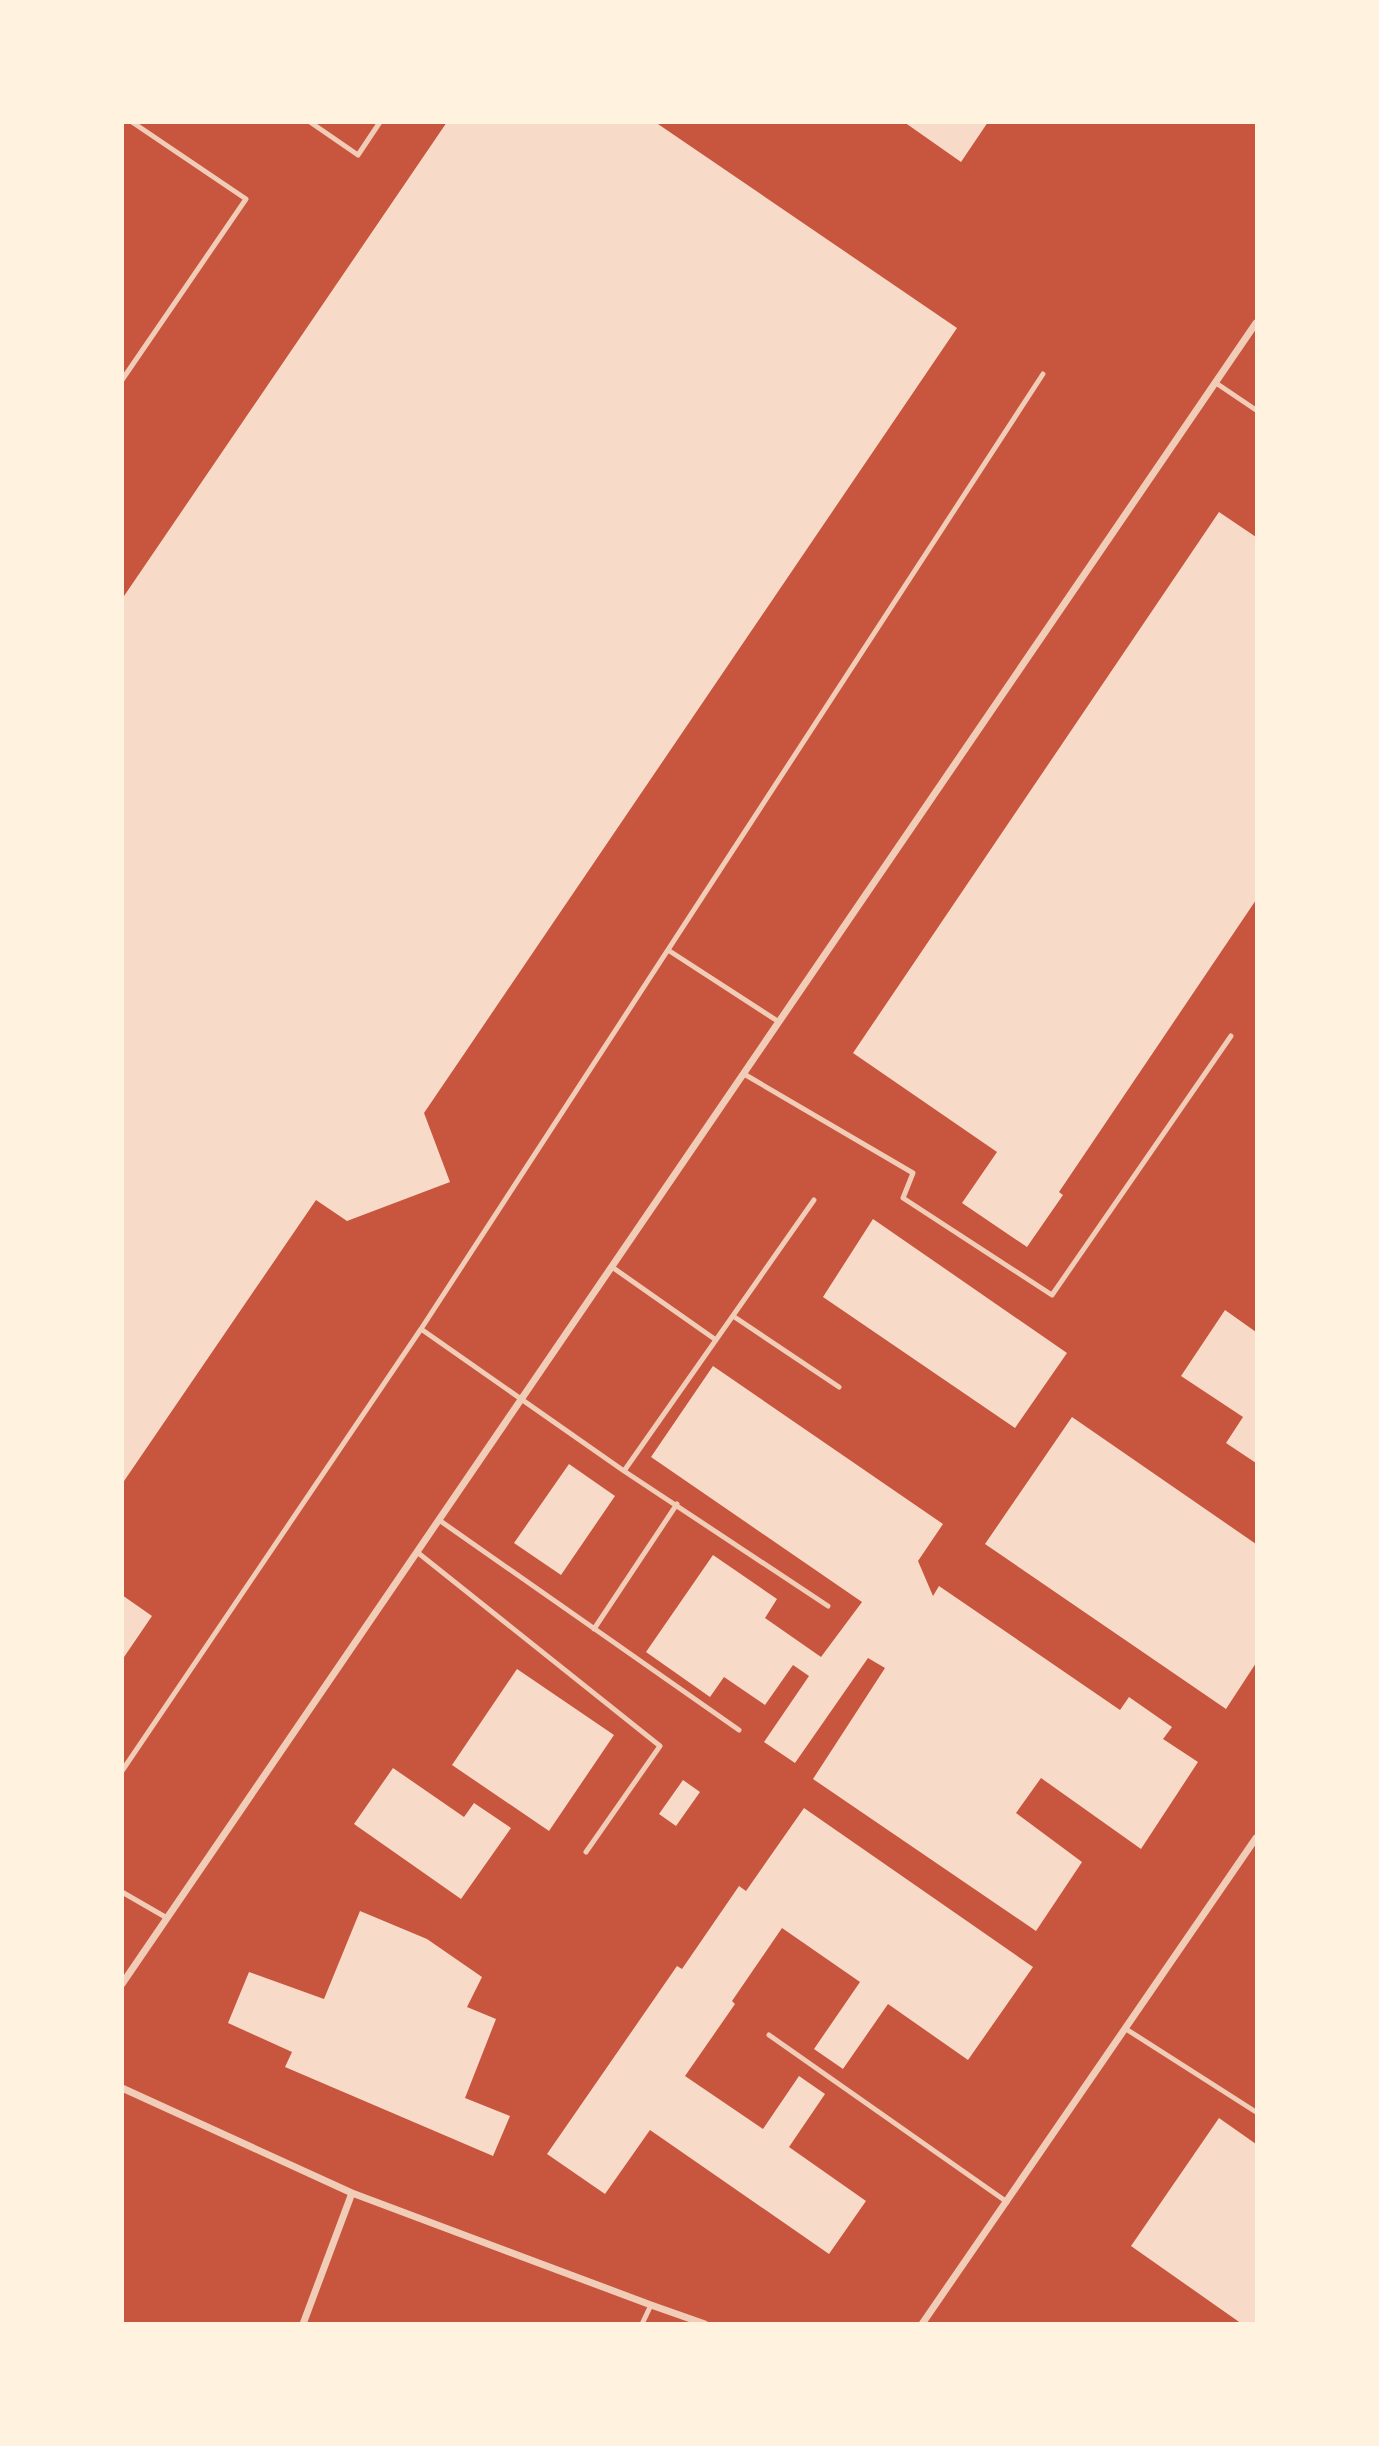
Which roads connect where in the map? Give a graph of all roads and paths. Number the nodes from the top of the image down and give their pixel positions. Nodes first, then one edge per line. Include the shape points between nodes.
1 (132, 122) edge
2 (310, 122) edge
3 (380, 122) edge
4 (1256, 323) edge
5 (1044, 374) dead end
6 (122, 380) edge
7 (1216, 383) junction
8 (1256, 410) edge
9 (668, 950) junction
10 (779, 1022) junction
11 (1231, 1036) dead end
12 (744, 1074) junction
13 (814, 1200) dead end
14 (612, 1267) junction
15 (733, 1316) junction
16 (421, 1329) junction
17 (716, 1340) junction
18 (839, 1387) dead end
19 (522, 1399) junction
20 (624, 1471) junction
21 (677, 1504) junction
22 (439, 1520) junction
23 (417, 1552) junction
24 (828, 1606) dead end
25 (594, 1629) junction
26 (739, 1730) dead end
27 (122, 1771) edge
28 (1256, 1838) edge
29 (586, 1852) dead end
30 (122, 1892) edge
31 (167, 1919) junction
32 (122, 1984) edge
33 (1126, 2029) junction
34 (769, 2035) dead end
35 (122, 2088) edge
36 (1256, 2112) edge
37 (352, 2193) junction
38 (1007, 2202) junction
39 (651, 2305) junction
40 (303, 2323) edge
41 (642, 2323) edge
42 (705, 2323) edge
43 (922, 2323) edge

1 - 6 lane via 246,200
2 - 3 lane via 358,155
4 - 7 street
5 - 9 lane
7 - 8 lane
7 - 10 street
9 - 10 lane
9 - 16 lane
10 - 12 street
11 - 12 lane via 1052,1295 904,1198 913,1172
12 - 14 street
13 - 15 lane
14 - 17 lane
14 - 19 street
15 - 17 lane
15 - 18 lane
16 - 19 lane
16 - 27 lane
17 - 20 lane
19 - 20 lane
19 - 22 street
20 - 21 lane
21 - 24 lane
21 - 25 lane
22 - 23 street
22 - 25 lane
23 - 29 lane via 660,1746
23 - 31 street
25 - 26 lane
28 - 33 street
30 - 31 lane
31 - 32 street
33 - 36 lane
33 - 38 street
34 - 38 lane
35 - 37 street
37 - 39 street
37 - 40 street
38 - 43 street
39 - 41 lane
39 - 42 street

